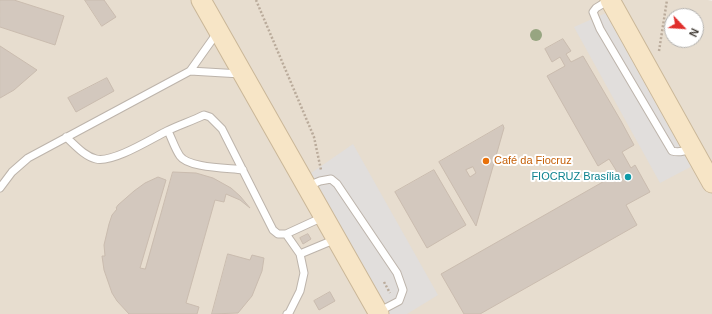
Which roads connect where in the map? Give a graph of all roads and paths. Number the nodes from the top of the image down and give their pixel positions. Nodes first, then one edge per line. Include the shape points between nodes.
1 (201, 0) edge
2 (256, 0) edge
3 (610, 0) edge
4 (667, 0) edge
5 (218, 30) junction
6 (190, 70) junction
7 (243, 75) junction
8 (654, 79) junction
9 (168, 131) junction
10 (66, 137) junction
11 (692, 148) junction
12 (243, 170) junction
13 (322, 171) dead end
14 (712, 183) edge
15 (308, 186) junction
16 (0, 188) edge
17 (325, 216) junction
18 (286, 234) junction
19 (337, 238) junction
20 (300, 254) junction
21 (381, 277) dead end
22 (392, 297) dead end
23 (379, 313) edge
24 (287, 314) edge

1 - 5 street
2 - 13 path via 314,137
3 - 8 street
3 - 11 lane via 593,12 600,29 672,150 683,152
4 - 8 path
5 - 6 lane
5 - 7 street
6 - 7 lane
6 - 10 lane
7 - 15 street
8 - 11 street
9 - 10 lane via 119,156 97,160
9 - 12 lane via 180,157 188,162
9 - 12 lane via 204,116 210,117 222,129
10 - 16 lane via 28,158 12,172
11 - 14 street
12 - 18 lane via 272,230 278,234
15 - 17 street
15 - 23 lane via 330,180 337,184 397,273 403,290 398,302
17 - 18 lane
17 - 19 street
18 - 20 lane
19 - 20 lane
19 - 23 street
20 - 24 lane via 304,273 300,291
21 - 22 path

